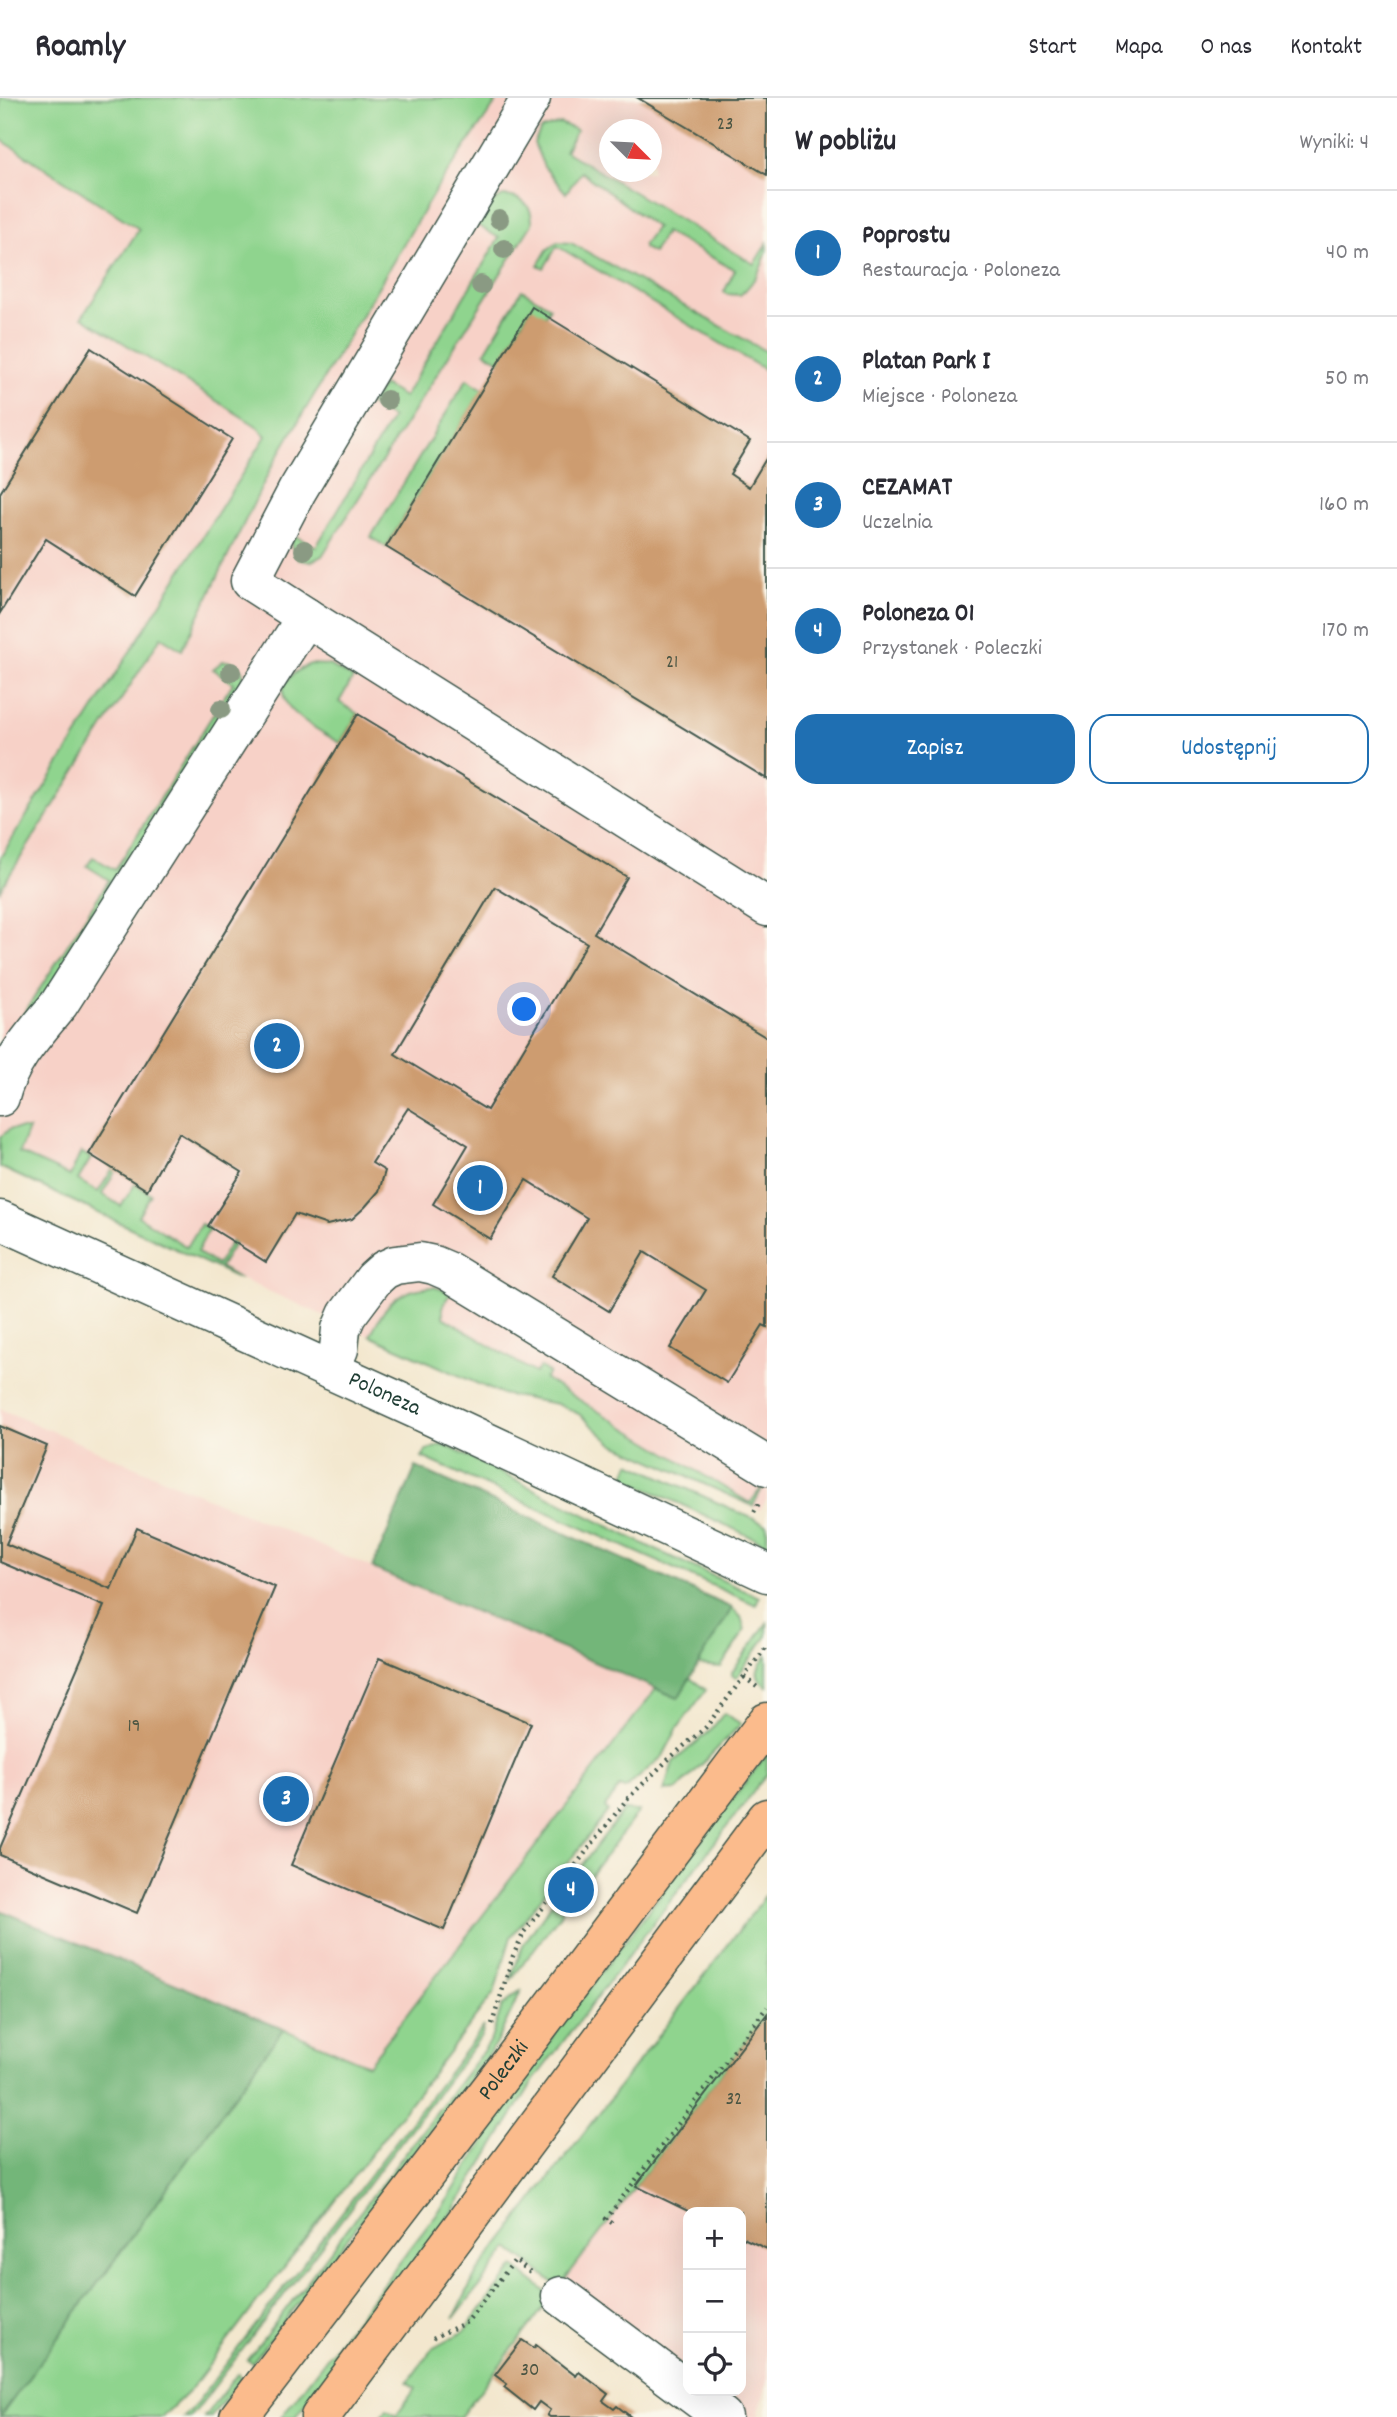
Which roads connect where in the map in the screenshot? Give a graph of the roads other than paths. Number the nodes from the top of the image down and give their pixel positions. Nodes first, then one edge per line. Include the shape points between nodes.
1 (530, 98) edge
2 (306, 617) junction
3 (767, 907) edge
4 (0, 1099) edge
5 (0, 1220) edge
6 (335, 1360) junction
7 (767, 1466) edge
8 (767, 1573) edge
9 (767, 1722) edge
10 (767, 1818) edge
11 (561, 2296) road end
12 (239, 2417) edge
13 (320, 2417) edge
14 (723, 2417) edge

1 - 2 street via 298,491 250,581
2 - 3 street
2 - 4 street via 59,1004 32,1065
5 - 6 street, Poloneza
6 - 7 street via 354,1335 361,1300 374,1279 395,1265 434,1265
6 - 8 street, Poloneza
9 - 12 main road, Poleczki
10 - 13 main road
11 - 14 street

